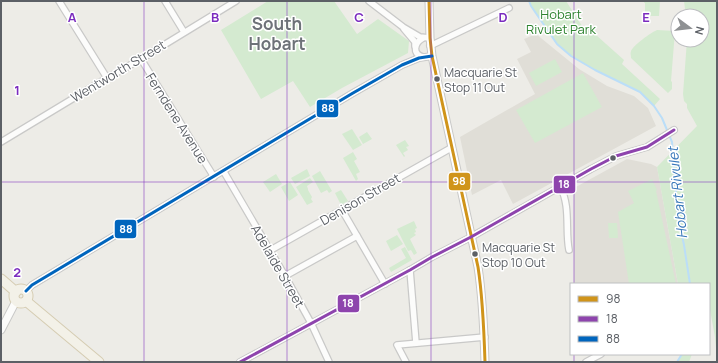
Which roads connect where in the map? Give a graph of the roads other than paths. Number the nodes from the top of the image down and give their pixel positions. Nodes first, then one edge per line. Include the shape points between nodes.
1 (58, 1) edge
2 (165, 1) edge
3 (236, 1) edge
4 (369, 1) edge
5 (430, 1) edge
6 (509, 8) dead end
7 (403, 27) junction
8 (184, 32) junction
9 (426, 38) junction
10 (430, 46) junction
11 (415, 47) junction
12 (432, 56) junction
13 (423, 57) junction
14 (141, 59) junction
15 (402, 65) junction
16 (107, 78) junction
17 (674, 130) dead end
18 (1, 142) edge
19 (451, 148) junction
20 (224, 172) junction
21 (214, 177) junction
22 (560, 186) junction
23 (342, 210) junction
24 (357, 236) junction
25 (471, 237) junction
26 (569, 250) dead end
27 (269, 251) junction
28 (410, 270) junction
29 (285, 276) junction
30 (1, 279) edge
31 (385, 284) junction
32 (21, 296) junction
33 (311, 323) junction
34 (1, 330) edge
35 (485, 337) junction
36 (416, 343) junction
37 (599, 355) edge
38 (99, 362) edge
39 (240, 362) edge
40 (329, 362) edge
41 (406, 362) edge
42 (486, 362) edge
43 (586, 362) edge

1 - 16 street
2 - 8 street
3 - 8 street, Wentworth Street
4 - 7 street
5 - 9 street
6 - 10 street
7 - 9 street via 419,37
7 - 11 street via 414,41
8 - 14 street, Wentworth Street
9 - 10 street
9 - 11 street via 419,40
10 - 12 street
11 - 13 street via 417,54
11 - 15 street via 411,57
12 - 13 street
12 - 19 street
13 - 15 street
14 - 16 street, Wentworth Street
14 - 21 street, Ferndene Avenue
15 - 20 street via 318,113
16 - 18 street, Wentworth Street
17 - 22 street via 647,146 616,156
19 - 23 street, Denison Street
19 - 25 street
20 - 21 street
20 - 27 street, Adelaide Street
21 - 32 street via 32,285
22 - 25 street
22 - 26 street via 567,206
23 - 24 street
23 - 27 street, Denison Street
24 - 29 street
24 - 31 street
25 - 28 street
25 - 35 street via 482,289
27 - 29 street, Adelaide Street
28 - 31 street
28 - 36 street
29 - 33 street, Adelaide Street
30 - 32 main road
31 - 33 street
32 - 34 street
32 - 38 main road
33 - 39 street
33 - 40 street, Adelaide Street
35 - 36 street
35 - 42 street
36 - 41 street via 398,345
37 - 43 street

